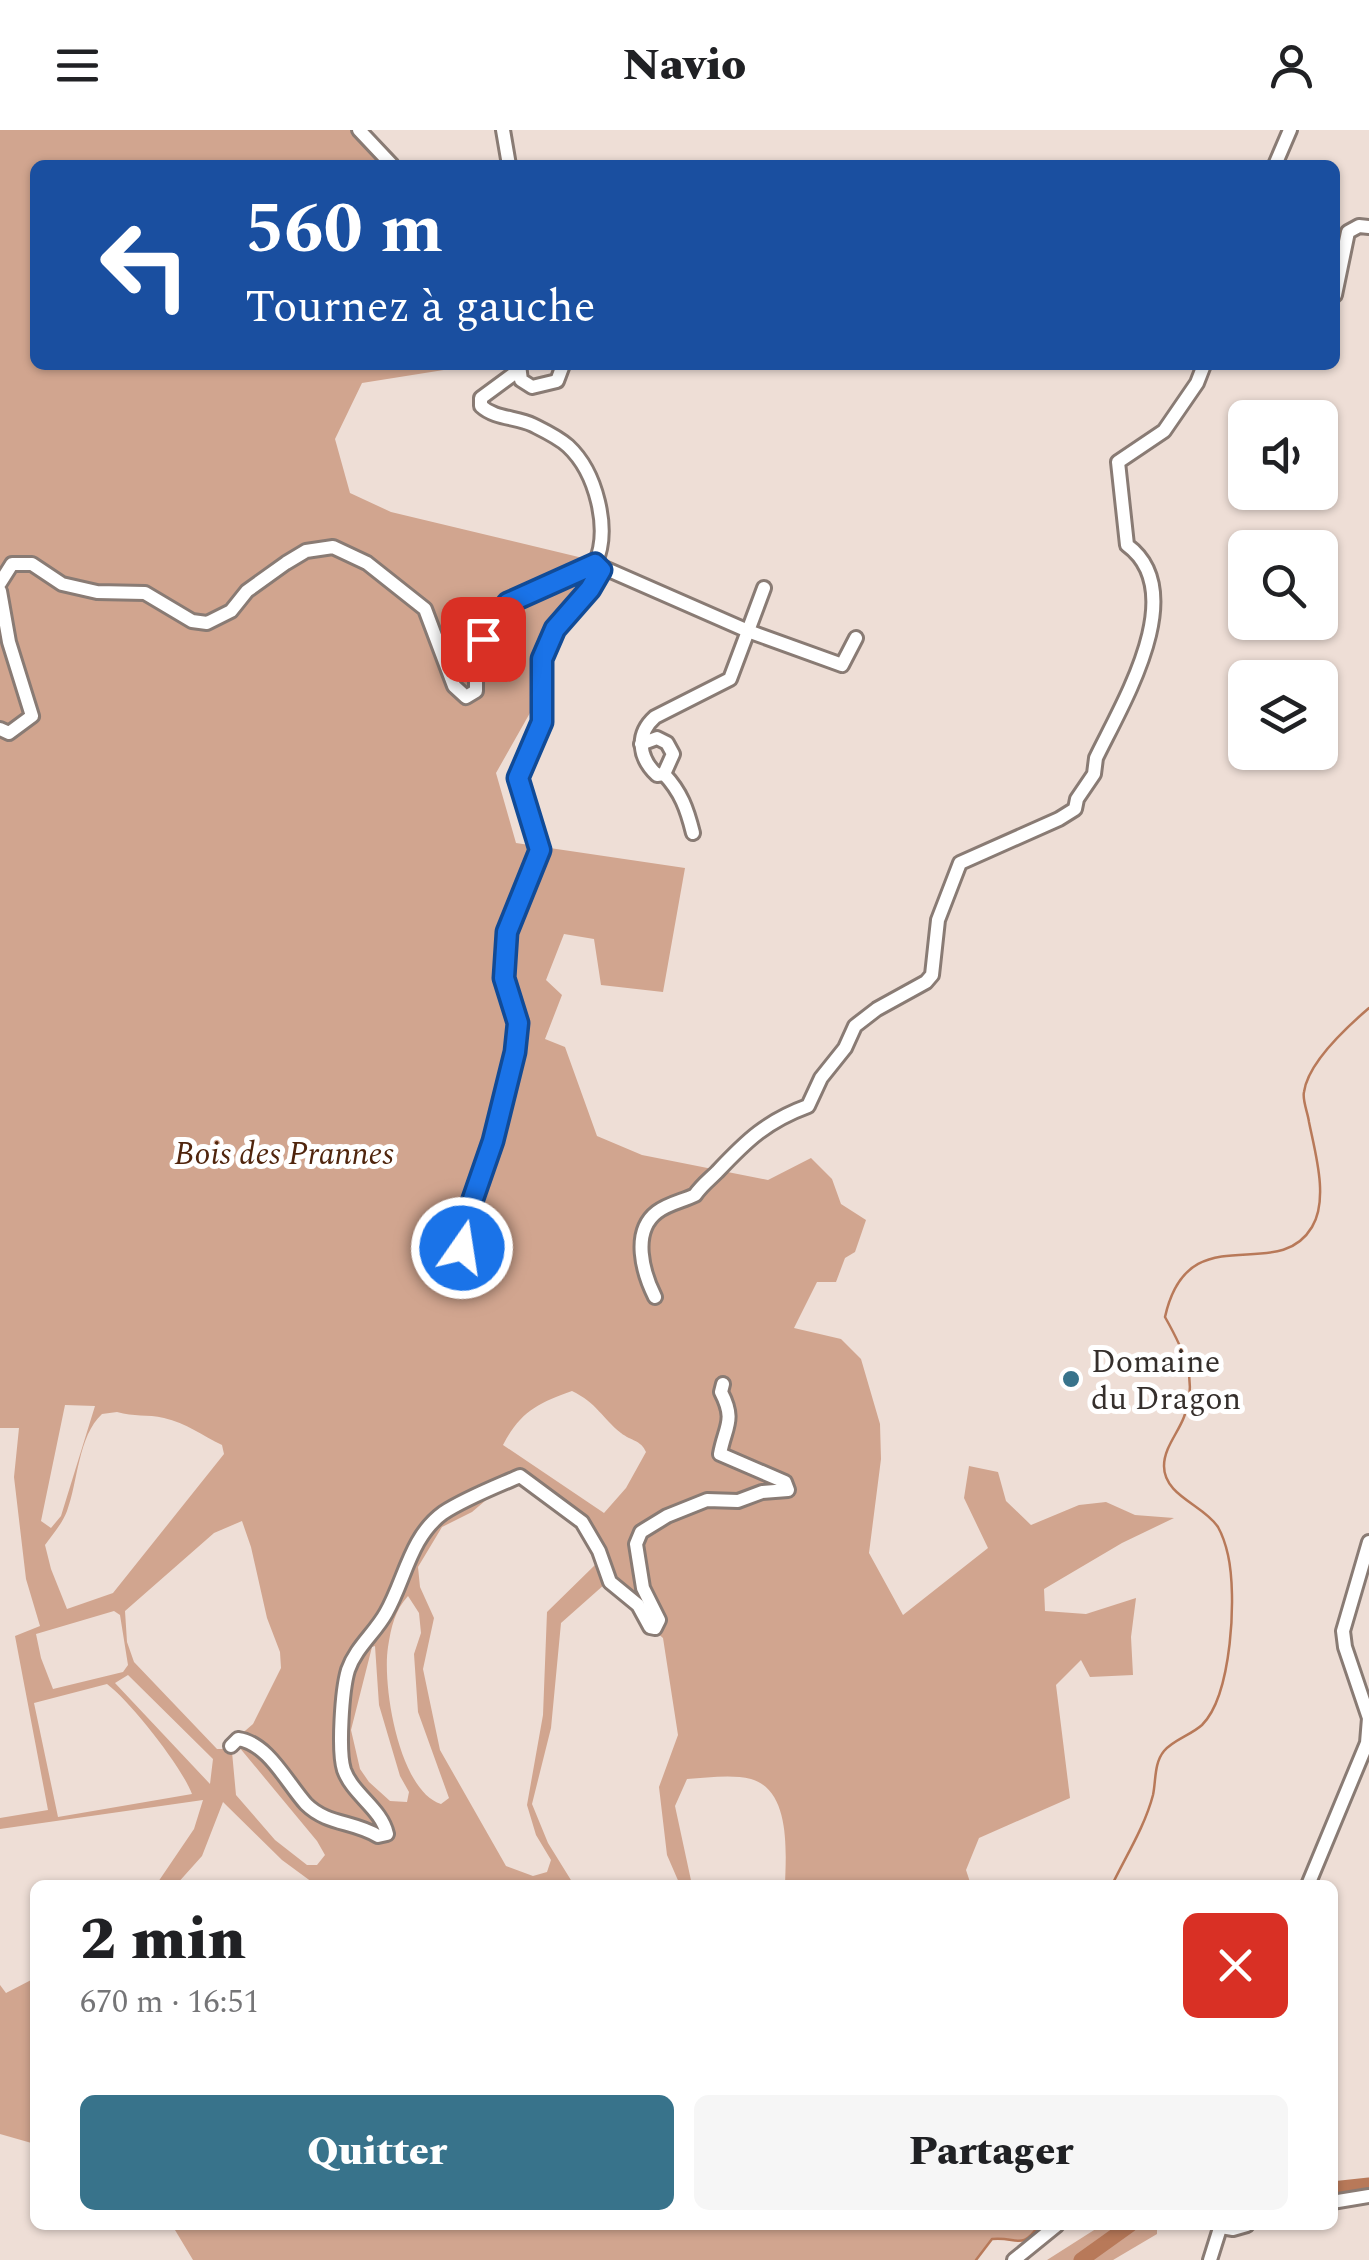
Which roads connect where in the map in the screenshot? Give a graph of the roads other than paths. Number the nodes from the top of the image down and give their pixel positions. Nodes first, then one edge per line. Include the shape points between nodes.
1 (359, 130) edge
2 (503, 130) edge
3 (1290, 130) edge
4 (387, 160) edge
5 (509, 160) edge
6 (1277, 160) edge
7 (1369, 228) edge
8 (1340, 271) edge
9 (516, 370) edge
10 (519, 370) edge
11 (560, 370) edge
12 (1202, 370) edge
13 (595, 564) junction
14 (0, 583) edge
15 (764, 588) dead end
16 (0, 590) edge
17 (748, 631) junction
18 (856, 638) dead end
19 (0, 730) edge
20 (641, 744) junction
21 (664, 774) junction
22 (693, 833) dead end
23 (437, 1280) dead end
24 (655, 1297) dead end
25 (723, 1384) dead end
26 (1369, 1542) edge
27 (231, 1746) dead end
28 (1310, 1880) edge
29 (1369, 2196) edge
30 (1338, 2201) edge
31 (1051, 2230) edge
32 (1220, 2230) edge
33 (1014, 2260) edge
34 (1210, 2260) edge

1 - 4 street
2 - 5 street
3 - 6 street
7 - 8 street via 1348,232
9 - 13 street via 485,392 481,406 529,423 578,458 598,511 602,549
10 - 11 street via 532,387 556,381
12 - 24 street via 1164,431 1118,462 1127,544 1146,561 1152,612 1141,665 1075,809 960,863 938,920 926,982 855,1026 808,1106 748,1138 696,1195 650,1218 642,1269
13 - 14 street via 508,603 483,639 476,691 466,697 454,686 426,609 367,563 332,547 286,563 207,623 192,622 144,593 62,584 32,564 12,564
13 - 17 street
13 - 23 street via 599,576 555,629 542,659 542,722 518,778 540,850 507,932 504,978 518,1023 515,1052 462,1248
15 - 17 street
16 - 19 street via 32,716 9,733
17 - 18 street via 842,665
17 - 20 street via 730,679 655,717
20 - 21 street via 645,764
20 - 21 street via 657,738 667,744 672,754
21 - 22 street via 686,804
25 - 27 street via 730,1419 720,1454 788,1487 738,1501 706,1500 641,1532 639,1568 659,1620 656,1628 610,1582 582,1522 520,1476 430,1526 388,1611 348,1672 344,1769 386,1834 322,1816 259,1747 238,1739
26 - 28 street via 1343,1631 1369,1718 1367,1743
29 - 30 street
31 - 33 street
32 - 34 street

